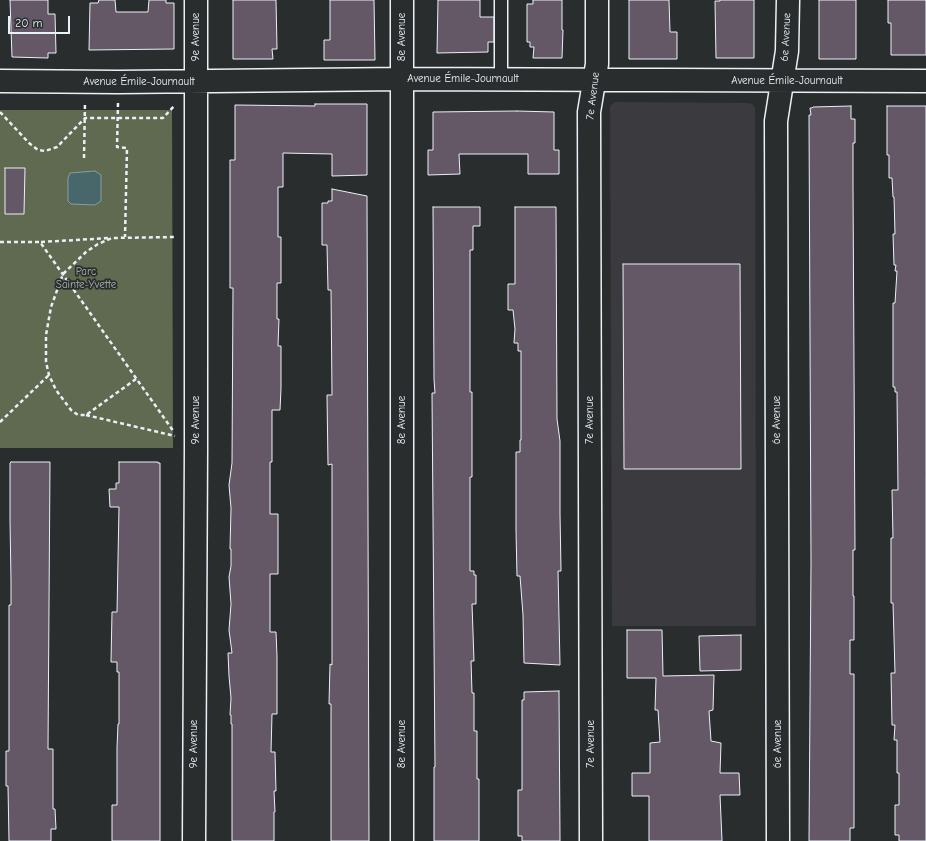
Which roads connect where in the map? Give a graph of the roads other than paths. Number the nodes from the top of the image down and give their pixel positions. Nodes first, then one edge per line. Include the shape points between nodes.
1 (196, 0) edge
2 (402, 0) edge
3 (501, 0) edge
4 (597, 0) edge
5 (788, 0) edge
6 (402, 79) junction
7 (594, 79) junction
8 (501, 80) junction
9 (0, 81) edge
10 (782, 81) junction
11 (926, 81) edge
12 (196, 82) junction
13 (194, 841) edge
14 (402, 841) edge
15 (591, 841) edge
16 (778, 841) edge

1 - 12 street, 9e Avenue
2 - 6 street, 8e Avenue
3 - 8 lane
4 - 7 street, 7e Avenue via 597,64
5 - 10 street, 6e Avenue via 787,50
6 - 8 street, Avenue Émile-Journault
6 - 12 street, Avenue Émile-Journault
6 - 14 street, 8e Avenue
7 - 8 street, Avenue Émile-Journault
7 - 10 street, Avenue Émile-Journault
7 - 15 street, 7e Avenue via 589,112
9 - 12 street, Avenue Émile-Journault
10 - 11 street, Avenue Émile-Journault
10 - 16 street, 6e Avenue via 776,120
12 - 13 street, 9e Avenue

